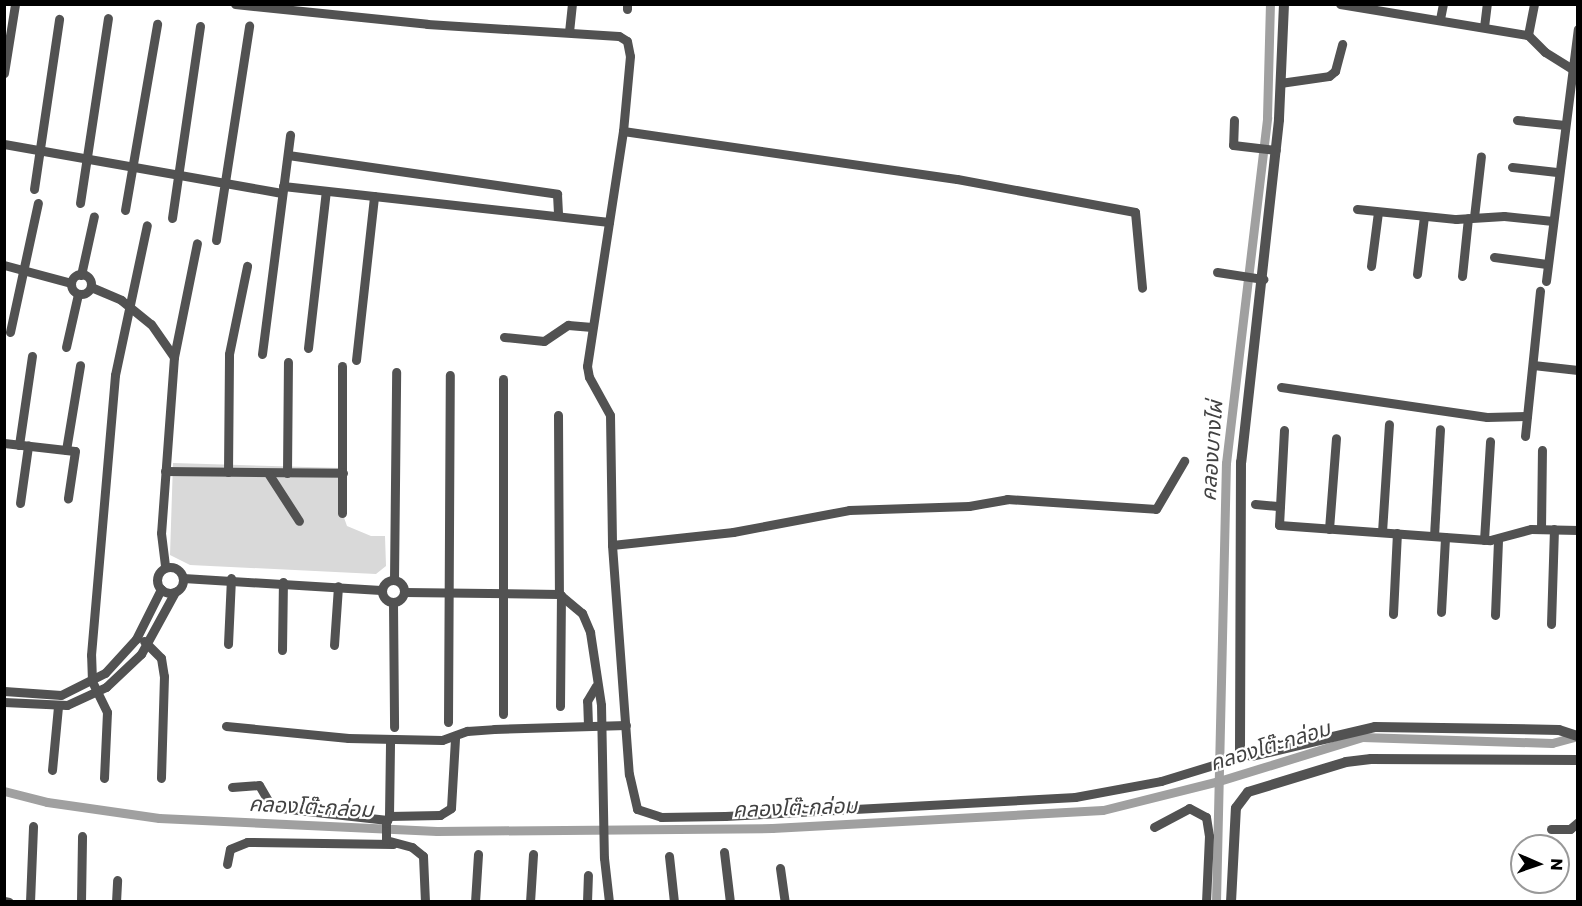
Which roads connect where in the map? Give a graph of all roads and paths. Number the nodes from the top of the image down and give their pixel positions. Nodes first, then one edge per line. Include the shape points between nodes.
1 (15, 4) edge
2 (235, 4) edge
3 (572, 4) edge
4 (1284, 4) edge
5 (1443, 4) edge
6 (1487, 4) edge
7 (1534, 4) edge
8 (1345, 5) edge
9 (1394, 8) edge
10 (108, 18) dead end
11 (59, 19) dead end
12 (1440, 19) junction
13 (157, 24) dead end
14 (200, 26) dead end
15 (249, 26) dead end
16 (1484, 27) junction
17 (1578, 29) edge
18 (569, 32) junction
19 (1528, 35) junction
20 (1342, 44) dead end
21 (1574, 71) edge
22 (4, 73) edge
23 (1280, 83) junction
24 (1234, 120) dead end
25 (1517, 120) dead end
26 (1565, 125) junction
27 (623, 131) junction
28 (290, 135) dead end
29 (4, 144) edge
30 (1272, 149) junction
31 (40, 151) junction
32 (288, 155) junction
33 (1481, 156) dead end
34 (87, 159) junction
35 (134, 167) junction
36 (1512, 167) dead end
37 (1557, 172) junction
38 (178, 175) junction
39 (224, 183) junction
40 (34, 189) dead end
41 (282, 189) junction
42 (326, 191) junction
43 (374, 196) junction
44 (38, 203) dead end
45 (80, 203) dead end
46 (1358, 209) dead end
47 (125, 210) dead end
48 (1378, 212) junction
49 (94, 216) dead end
50 (558, 216) junction
51 (1424, 216) junction
52 (1471, 217) junction
53 (172, 218) dead end
54 (1553, 221) junction
55 (609, 222) junction
56 (147, 225) dead end
57 (216, 240) dead end
58 (197, 243) dead end
59 (1494, 257) dead end
60 (1547, 264) junction
61 (4, 265) edge
62 (247, 266) dead end
63 (1371, 266) dead end
64 (24, 269) junction
65 (1217, 272) dead end
66 (81, 274) junction
67 (1417, 274) dead end
68 (1462, 276) dead end
69 (1254, 278) junction
70 (1546, 281) dead end
71 (72, 283) junction
72 (91, 287) junction
73 (1142, 288) dead end
74 (1540, 291) dead end
75 (78, 294) junction
76 (130, 308) junction
77 (588, 326) junction
78 (10, 332) dead end
79 (504, 336) dead end
80 (66, 347) dead end
81 (308, 348) dead end
82 (262, 354) dead end
83 (32, 356) dead end
84 (174, 357) junction
85 (356, 360) dead end
86 (288, 362) dead end
87 (80, 365) dead end
88 (1533, 365) junction
89 (342, 366) dead end
90 (1578, 370) edge
91 (396, 372) dead end
92 (450, 375) dead end
93 (503, 380) dead end
94 (1281, 387) dead end
95 (558, 415) dead end
96 (1527, 416) junction
97 (1389, 424) dead end
98 (1440, 429) dead end
99 (1284, 430) dead end
100 (1525, 436) dead end
101 (1336, 438) dead end
102 (1490, 441) dead end
103 (4, 443) edge
104 (24, 445) junction
105 (66, 450) junction
106 (1542, 450) dead end
107 (1184, 461) dead end
108 (165, 471) junction
109 (228, 472) junction
110 (268, 473) junction
111 (287, 473) junction
112 (343, 473) junction
113 (68, 498) dead end
114 (20, 503) dead end
115 (1255, 504) dead end
116 (1280, 506) junction
117 (342, 513) dead end
118 (299, 521) dead end
119 (1541, 528) junction
120 (1329, 529) junction
121 (1554, 529) junction
122 (1578, 530) edge
123 (1382, 532) junction
124 (1397, 533) junction
125 (1434, 536) junction
126 (1445, 537) junction
127 (1498, 538) junction
128 (1484, 540) junction
129 (612, 546) junction
130 (165, 568) junction
131 (183, 578) junction
132 (231, 578) junction
133 (394, 580) junction
134 (283, 582) junction
135 (338, 586) junction
136 (161, 589) junction
137 (381, 590) junction
138 (175, 592) junction
139 (404, 592) junction
140 (448, 593) junction
141 (560, 594) junction
142 (503, 595) junction
143 (393, 603) junction
144 (1441, 612) dead end
145 (1394, 614) dead end
146 (1495, 615) dead end
147 (1551, 624) dead end
148 (138, 635) junction
149 (148, 644) junction
150 (228, 644) dead end
151 (334, 645) dead end
152 (282, 650) dead end
153 (92, 681) junction
154 (596, 686) junction
155 (5, 691) edge
156 (99, 692) junction
157 (4, 700) edge
158 (58, 706) junction
159 (560, 706) dead end
160 (502, 714) dead end
161 (448, 722) dead end
162 (623, 724) junction
163 (588, 725) junction
164 (603, 725) junction
165 (226, 726) dead end
166 (394, 727) dead end
167 (1577, 735) edge
168 (455, 738) junction
169 (390, 740) junction
170 (1238, 758) junction
171 (1578, 760) edge
172 (52, 770) dead end
173 (104, 778) dead end
174 (161, 778) dead end
175 (232, 787) dead end
176 (387, 820) junction
177 (1578, 822) edge
178 (33, 826) dead end
179 (1154, 827) dead end
180 (1551, 829) dead end
181 (82, 836) dead end
182 (395, 844) junction
183 (724, 852) dead end
184 (478, 854) dead end
185 (533, 854) dead end
186 (669, 856) dead end
187 (227, 864) dead end
188 (780, 867) dead end
189 (588, 875) dead end
190 (117, 880) dead end
191 (30, 902) edge
192 (81, 902) edge
193 (116, 902) edge
194 (425, 902) edge
195 (475, 902) edge
196 (530, 902) edge
197 (587, 902) edge
198 (609, 902) edge
199 (674, 902) edge
200 (730, 902) edge
201 (785, 902) edge
202 (1206, 902) edge
203 (1231, 902) edge

1 - 22 street
2 - 18 street via 438,25
3 - 18 street
4 - 23 street
5 - 12 street
6 - 16 street
7 - 19 street
8 - 9 street
9 - 12 street
10 - 34 street
11 - 31 street
12 - 16 street
13 - 35 street
14 - 38 street
15 - 39 street
16 - 19 street
17 - 21 street
18 - 27 street via 619,36 627,41 630,56
19 - 21 street
20 - 23 street via 1335,71 1329,76
21 - 26 street
23 - 30 street
24 - 30 street via 1233,145
25 - 26 street
26 - 37 street
27 - 55 street
27 - 73 street via 957,179 1135,212
28 - 32 street
29 - 31 street
30 - 69 street
31 - 34 street
31 - 40 street
32 - 41 street
32 - 50 street via 557,194
33 - 52 street
34 - 35 street
34 - 45 street
35 - 38 street
35 - 47 street
36 - 37 street
37 - 54 street
38 - 39 street
38 - 53 street
39 - 41 street
39 - 57 street
41 - 42 street
41 - 82 street
42 - 43 street
42 - 81 street
43 - 50 street
43 - 85 street
44 - 64 street
46 - 48 street
48 - 51 street
48 - 63 street
49 - 66 street
50 - 55 street
51 - 52 street
51 - 67 street
52 - 54 street
52 - 68 street
54 - 60 street
55 - 77 street
56 - 76 street
58 - 84 street
59 - 60 street
60 - 70 street
61 - 64 street
62 - 109 street via 229,354
64 - 71 street
64 - 78 street
65 - 69 street
66 - 71 street
66 - 72 street via 88,277
69 - 170 street via 1242,462
71 - 75 street
72 - 75 street
72 - 76 street
74 - 88 street
75 - 80 street
76 - 84 street via 151,324
76 - 153 street via 113,393
77 - 79 street via 574,323 550,339
77 - 129 street via 589,377 609,415
83 - 104 street
84 - 108 street
86 - 111 street
87 - 105 street
88 - 90 street
88 - 96 street
89 - 112 street
91 - 133 street
92 - 140 street
93 - 142 street
94 - 96 street via 1487,417
95 - 141 street
96 - 100 street
97 - 123 street
98 - 125 street
99 - 116 street
101 - 120 street
102 - 128 street
103 - 104 street
104 - 105 street
104 - 114 street
105 - 113 street via 75,451
106 - 119 street
107 - 129 street via 1156,509 1006,499 969,506 849,510 733,532
108 - 109 street
108 - 130 street via 161,546
109 - 110 street
110 - 111 street
110 - 118 street
111 - 112 street
112 - 117 street
115 - 116 street
116 - 120 street via 1279,525
119 - 121 street
119 - 127 street
120 - 123 street
121 - 122 street
121 - 147 street
123 - 124 street
124 - 125 street
124 - 145 street
125 - 126 street
126 - 128 street
126 - 144 street
127 - 128 street
127 - 146 street
129 - 162 street
130 - 131 street via 176,568
130 - 136 street via 158,578
131 - 132 street
131 - 138 street
132 - 134 street
132 - 150 street
133 - 137 street via 384,583
133 - 139 street via 402,584
134 - 135 street
134 - 152 street
135 - 137 street
135 - 151 street
136 - 138 street
136 - 148 street
137 - 143 street via 386,600
138 - 149 street
139 - 140 street
139 - 143 street via 401,600
140 - 142 street
140 - 161 street
141 - 142 street
141 - 154 street via 574,603 588,622
141 - 159 street
142 - 160 street
143 - 166 street
148 - 149 street
148 - 153 street via 114,664
149 - 156 street via 131,666
149 - 174 street via 161,658 164,676
153 - 155 street via 61,695
153 - 156 street
154 - 163 street via 587,701
154 - 164 street
155 - 157 street
156 - 158 street
156 - 173 street via 108,722
157 - 158 street
158 - 172 street
162 - 164 street
162 - 170 street via 632,797 637,809 661,817 1075,797
163 - 164 street
163 - 168 street via 467,731
164 - 198 street via 604,858
165 - 169 street
167 - 170 street via 1559,730 1375,727
168 - 169 street
168 - 176 street via 451,808 440,814
169 - 176 street
171 - 203 street via 1371,759 1346,762 1248,792 1236,808
175 - 176 street via 259,785 270,804 280,808
176 - 182 street via 385,837
177 - 180 street via 1570,829
178 - 191 street
179 - 202 street via 1190,808 1206,818
181 - 192 street
182 - 187 street via 247,842 231,849
182 - 194 street via 412,847 423,856
183 - 200 street
184 - 195 street
185 - 196 street
186 - 199 street
188 - 201 street
189 - 197 street
190 - 193 street

